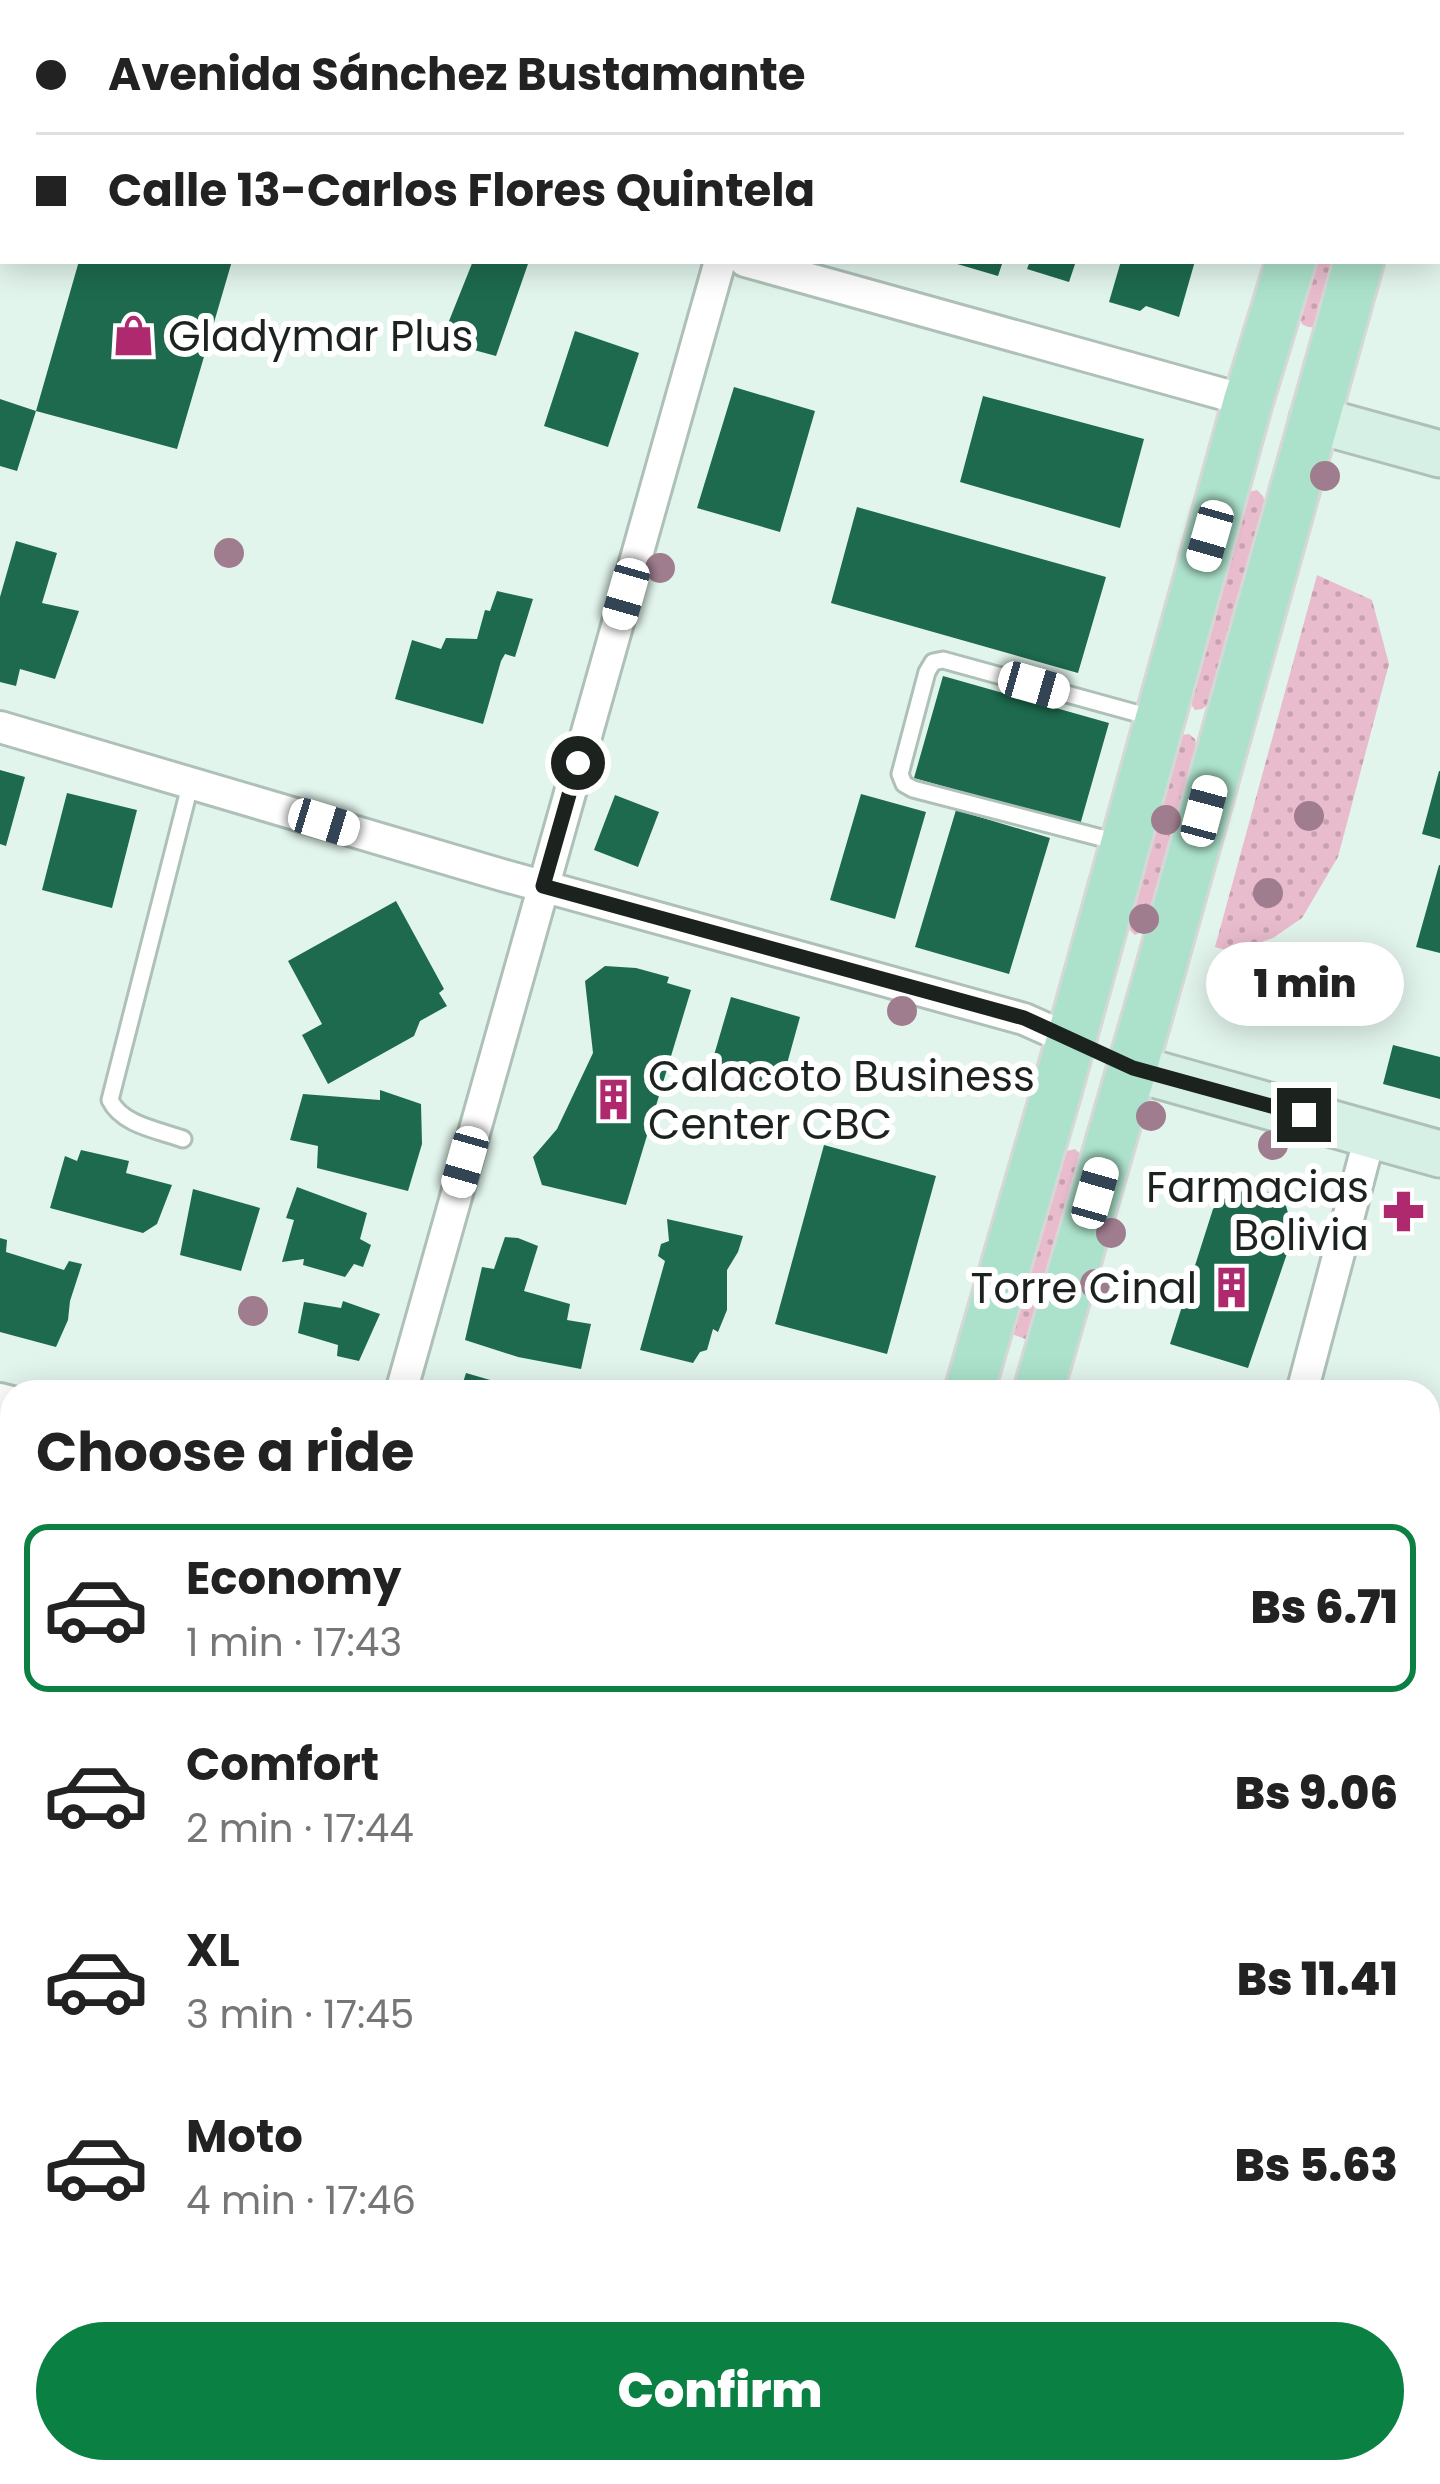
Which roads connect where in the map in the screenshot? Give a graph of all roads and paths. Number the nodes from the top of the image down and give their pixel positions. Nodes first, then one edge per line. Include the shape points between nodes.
1 (719, 264) edge
2 (756, 264) edge
3 (1290, 264) edge
4 (1358, 264) edge
5 (1248, 400) junction
6 (1313, 419) junction
7 (1440, 454) edge
8 (1158, 719) junction
9 (0, 727) edge
10 (191, 782) junction
11 (1124, 844) junction
12 (543, 886) junction
13 (1070, 1039) junction
14 (1133, 1068) junction
15 (1370, 1136) junction
16 (183, 1139) dead end
17 (1440, 1154) edge
18 (404, 1380) edge
19 (972, 1380) edge
20 (1042, 1380) edge
21 (1305, 1380) edge

1 - 12 street
2 - 5 street
3 - 5 main road
4 - 6 main road
5 - 6 main road
5 - 8 main road
6 - 7 main road
6 - 14 main road
8 - 11 main road
8 - 11 lane via 944,660 927,672 904,784
9 - 10 street
10 - 12 street
10 - 16 lane via 110,1100 123,1118
11 - 13 main road
12 - 13 street via 1024,1018
12 - 18 street
13 - 14 main road
13 - 19 main road
14 - 15 main road
14 - 20 main road
15 - 17 main road
15 - 21 street

